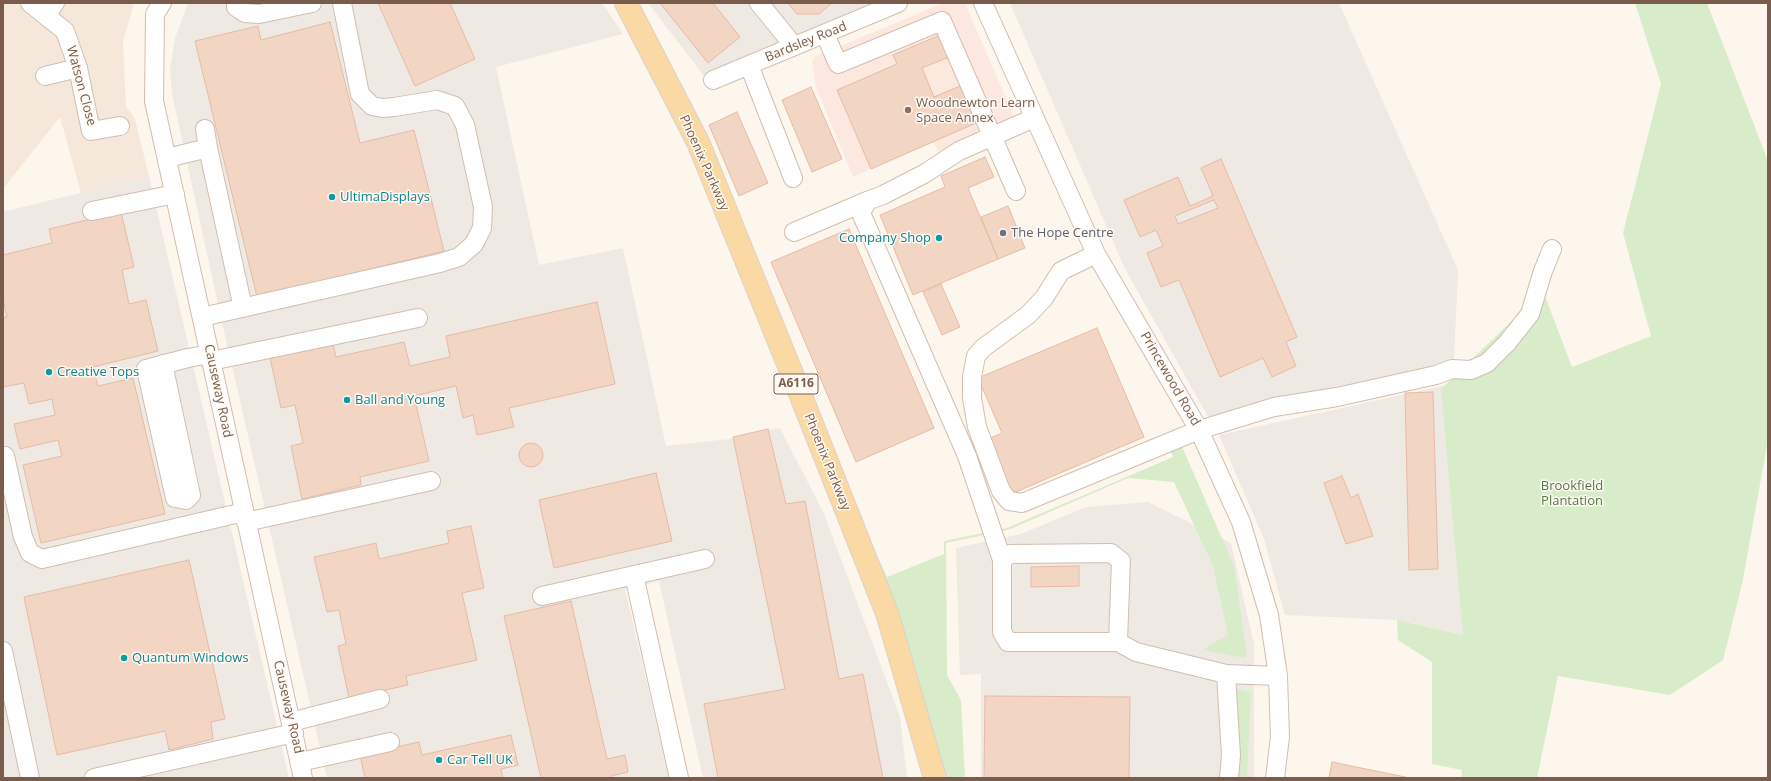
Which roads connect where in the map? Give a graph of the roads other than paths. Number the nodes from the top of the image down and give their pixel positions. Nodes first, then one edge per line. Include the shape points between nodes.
1 (30, 3) edge
2 (162, 3) edge
3 (236, 3) edge
4 (312, 3) edge
5 (342, 3) edge
6 (626, 3) edge
7 (759, 3) edge
8 (898, 3) edge
9 (983, 3) edge
10 (51, 9) edge
11 (825, 34) junction
12 (794, 46) junction
13 (749, 65) junction
14 (78, 68) junction
15 (46, 76) dead end
16 (713, 80) dead end
17 (1034, 118) junction
18 (120, 126) dead end
19 (205, 129) dead end
20 (992, 136) junction
21 (208, 148) junction
22 (167, 158) junction
23 (793, 178) dead end
24 (1016, 191) dead end
25 (175, 194) junction
26 (867, 201) junction
27 (92, 211) dead end
28 (794, 232) dead end
29 (1552, 249) dead end
30 (1096, 254) junction
31 (243, 308) junction
32 (202, 317) junction
33 (418, 318) dead end
34 (210, 357) junction
35 (155, 367) junction
36 (1199, 430) junction
37 (5, 456) dead end
38 (431, 481) dead end
39 (245, 517) junction
40 (705, 559) dead end
41 (1002, 560) junction
42 (634, 575) junction
43 (542, 596) dead end
44 (1118, 642) junction
45 (3, 652) edge
46 (1226, 674) junction
47 (1278, 676) junction
48 (380, 699) dead end
49 (292, 728) junction
50 (390, 742) dead end
51 (302, 770) edge
52 (30, 778) edge
53 (94, 778) edge
54 (679, 778) edge
55 (934, 778) edge
56 (1229, 778) edge
57 (1274, 778) edge

1 - 10 street, Watson Close
2 - 22 street, Causeway Road via 155,14 154,101
3 - 4 street via 236,6 245,13 259,14
5 - 31 street via 360,94 372,106 394,107 437,100 455,106 465,125 483,208 482,228 474,244 459,257
6 - 55 main road, Phoenix Parkway / A6116 via 698,142 808,413 887,613
7 - 12 street
8 - 11 street, Bardsley Road
9 - 17 street, Princewood Road
10 - 14 street, Watson Close via 65,30
11 - 12 street, Bardsley Road
11 - 20 street via 832,67 942,21
12 - 13 street, Bardsley Road
13 - 16 street, Bardsley Road
13 - 23 street
14 - 15 street
14 - 18 street, Watson Close via 91,132
17 - 20 street
17 - 30 street, Princewood Road
19 - 21 street
20 - 24 street
20 - 26 street via 959,151 924,174
21 - 22 street
21 - 31 street
22 - 25 street, Causeway Road
25 - 27 street
25 - 32 street, Causeway Road
26 - 28 street
26 - 41 street via 861,213 967,456
29 - 36 street via 1530,314 1507,343 1486,363 1471,370 1452,369 1436,375 1338,397 1274,407
30 - 36 street, Princewood Road
30 - 36 street via 1061,271 1044,298 1028,315 976,356 972,398 976,427 1004,497 1008,501 1022,502
31 - 32 street
32 - 34 street, Causeway Road
33 - 34 street
34 - 35 street
34 - 39 street, Causeway Road
35 - 35 street via 175,498 186,500 191,495
36 - 47 street, Princewood Road via 1240,522 1269,615
37 - 39 street via 22,537 30,553 42,559
38 - 39 street
39 - 49 street, Causeway Road
40 - 42 street
41 - 44 street via 1002,632 1008,642
41 - 44 street via 1010,554 1111,553 1121,561
42 - 43 street
42 - 54 street
44 - 46 street via 1136,652
45 - 52 street
46 - 47 street
46 - 56 street via 1231,755
47 - 57 street, Princewood Road via 1280,737
48 - 49 street
49 - 51 street, Causeway Road
49 - 53 street
50 - 51 street

